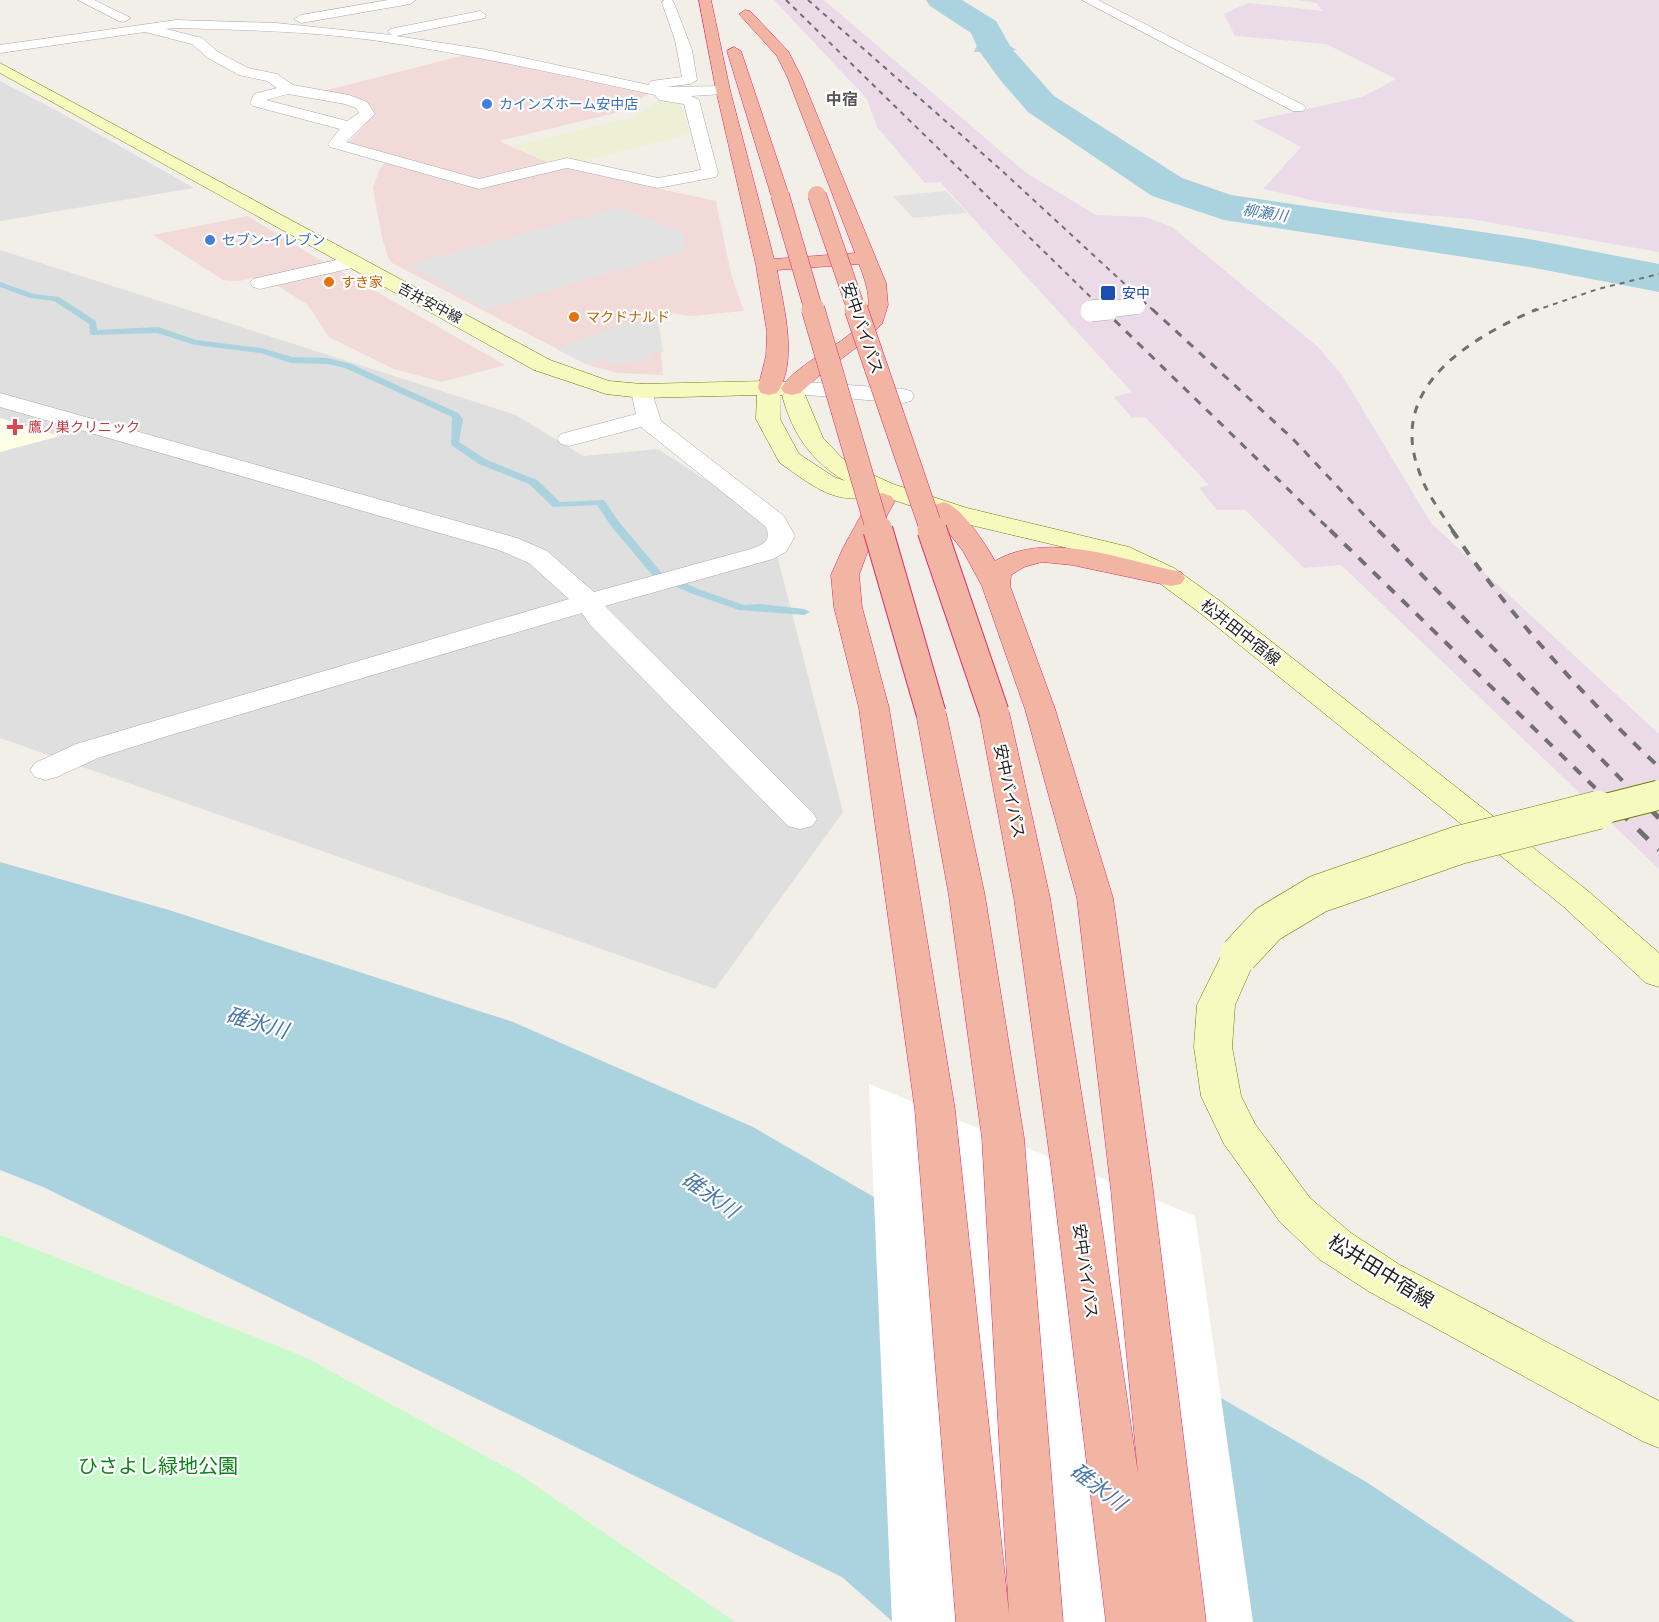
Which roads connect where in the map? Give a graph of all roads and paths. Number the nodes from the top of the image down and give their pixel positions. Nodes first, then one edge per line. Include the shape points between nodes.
1 (84, 0) edge
2 (410, 0) edge
3 (707, 0) edge
4 (1088, 0) edge
5 (668, 3) dead end
6 (740, 7) edge
7 (458, 8) dead end
8 (124, 18) dead end
9 (258, 26) junction
10 (147, 28) junction
11 (370, 36) junction
12 (0, 49) edge
13 (766, 58) dead end
14 (0, 67) edge
15 (288, 89) junction
16 (723, 90) junction
17 (662, 92) junction
18 (1298, 108) dead end
19 (350, 127) junction
20 (815, 189) dead end
21 (865, 258) junction
22 (354, 262) junction
23 (766, 264) junction
24 (260, 284) dead end
25 (1137, 306) dead end
26 (1090, 311) dead end
27 (781, 388) junction
28 (642, 391) junction
29 (903, 396) dead end
30 (0, 400) edge
31 (648, 418) junction
32 (568, 439) dead end
33 (882, 501) junction
34 (944, 510) junction
35 (1171, 578) junction
36 (996, 586) junction
37 (589, 602) junction
38 (46, 770) dead end
39 (1659, 795) edge
40 (800, 819) dead end
41 (1659, 974) edge
42 (1659, 1426) edge
43 (983, 1622) edge
44 (1036, 1622) edge
45 (1133, 1622) edge
46 (1179, 1622) edge

1 - 8 street
2 - 9 street
3 - 16 highway
3 - 44 highway, bridge via 728,34 780,195 931,713 967,896 1003,1138
4 - 18 street
5 - 17 street via 689,61 690,80 656,84
6 - 13 highway
6 - 21 highway via 783,54
7 - 11 street via 484,17
9 - 10 street via 190,24
9 - 11 street
10 - 12 street
10 - 15 street via 197,41 244,72 272,77
11 - 17 street via 483,52
14 - 22 main road, 吉井安中線
15 - 19 street via 362,105 367,114
15 - 19 street via 259,97 258,103
16 - 17 street
16 - 23 highway
17 - 19 street via 664,97 691,100 710,173 658,183 567,163 479,184 336,144
20 - 45 highway, 安中バイパス, bridge via 994,712 1032,898
21 - 23 highway
21 - 27 highway via 876,283 875,320 858,337
22 - 24 street
22 - 28 main road, 吉井安中線 via 542,364 606,387
23 - 27 highway
25 - 26 street, bridge
27 - 28 main road, 吉井安中線
27 - 29 street
27 - 33 main road, 松井田中宿線 via 768,419 789,458 825,482
27 - 34 main road, 松井田中宿線 via 826,457 862,480
28 - 31 street
30 - 37 street via 508,544 538,557
31 - 32 street
31 - 37 street via 650,424 768,515 782,530 783,537 764,553
33 - 34 main road, 松井田中宿線
33 - 43 highway via 845,575 848,607 874,708 935,1110
34 - 35 main road, 松井田中宿線 via 1088,543 1135,558
34 - 36 highway via 975,549
35 - 36 highway via 1042,554 1015,561 998,571
35 - 41 main road, 松井田中宿線 via 1576,898
36 - 46 highway via 1041,709 1095,898 1132,1190
37 - 38 street via 153,730 87,751
37 - 40 street via 599,618
39 - 42 main road, 松井田中宿線, bridge via 1459,844 1318,894 1268,924 1239,955 1216,1005 1213,1047 1221,1096 1239,1132 1295,1210 1335,1246 1384,1278

